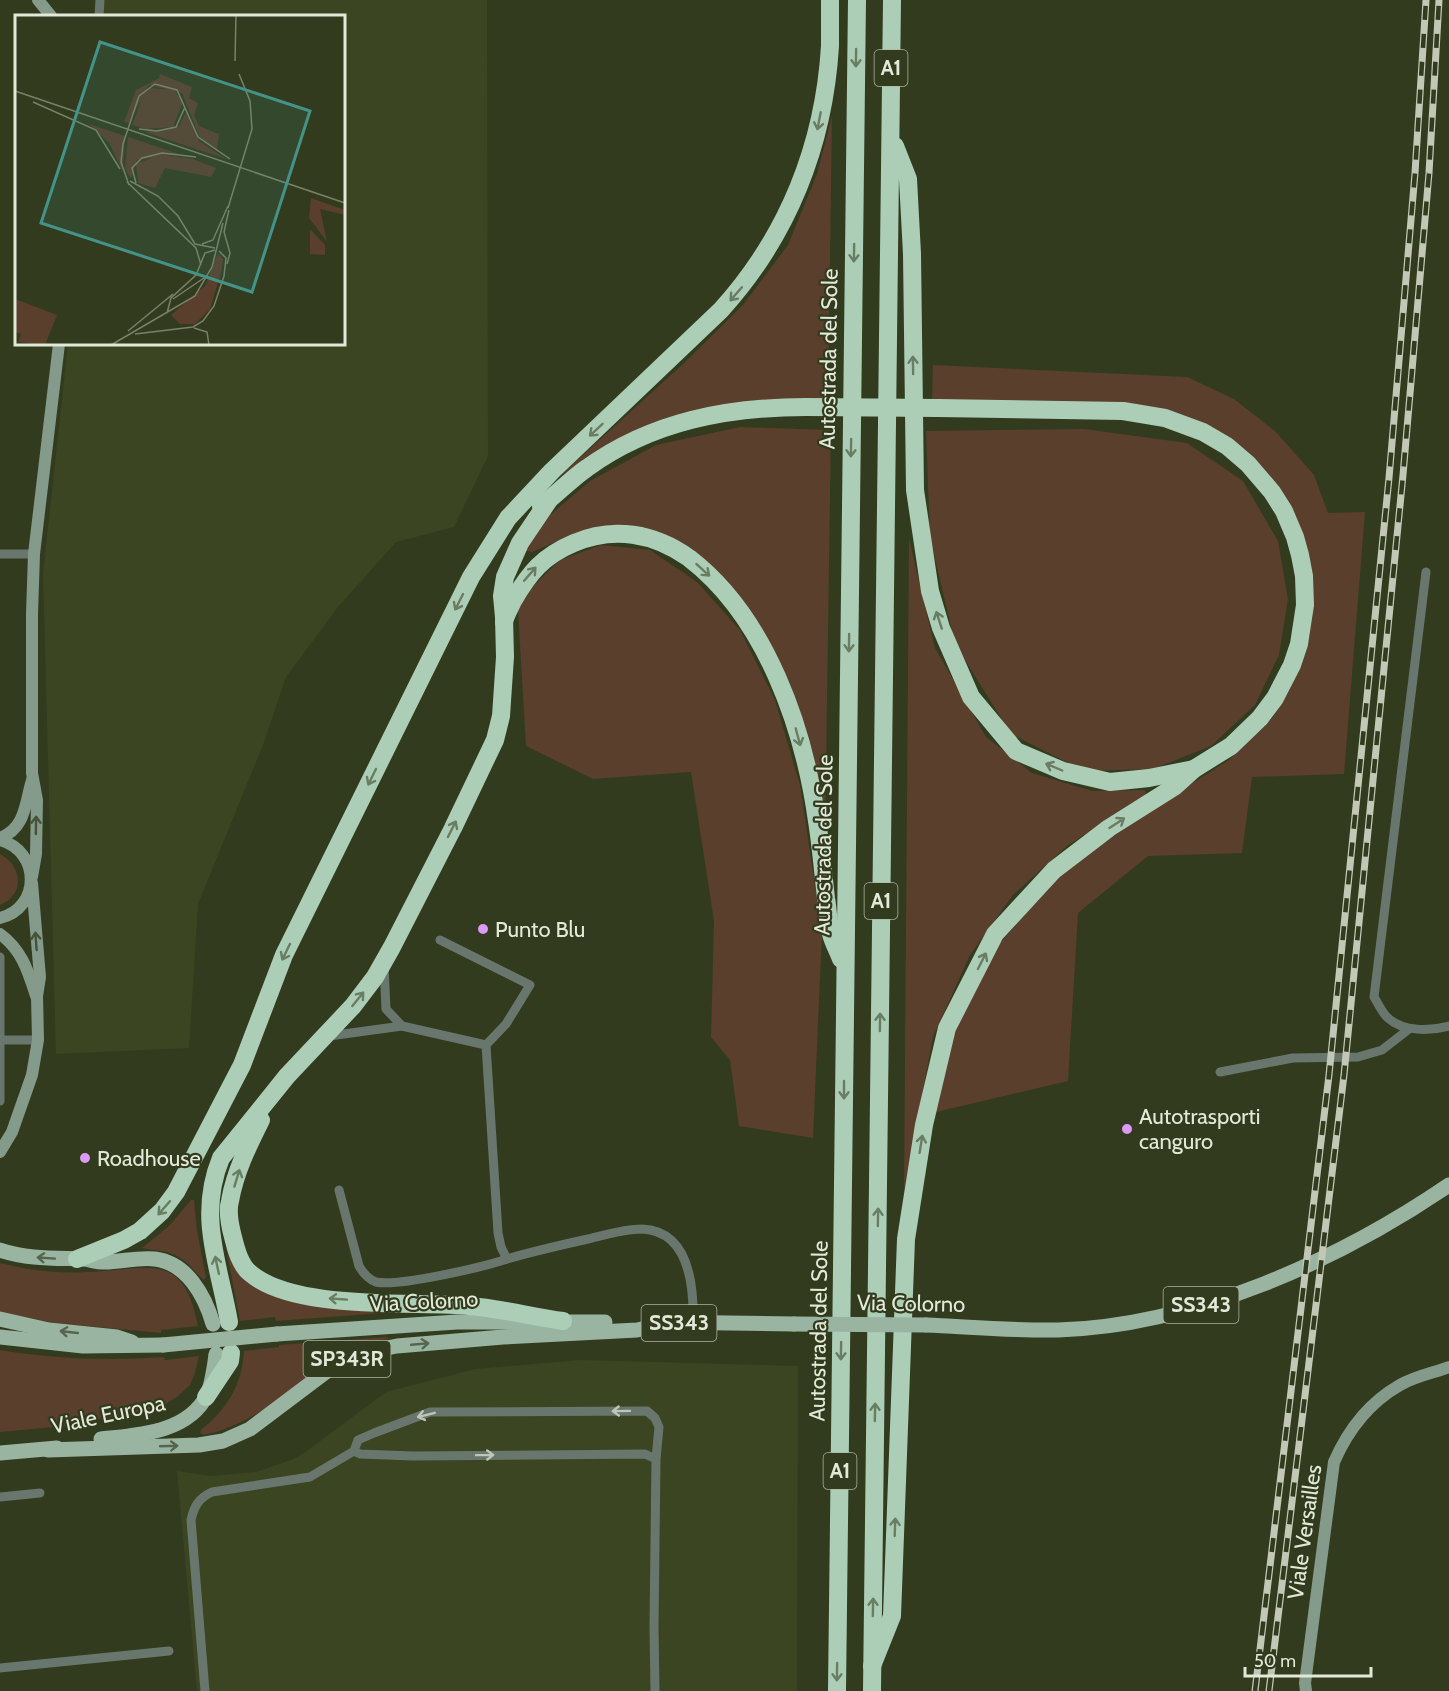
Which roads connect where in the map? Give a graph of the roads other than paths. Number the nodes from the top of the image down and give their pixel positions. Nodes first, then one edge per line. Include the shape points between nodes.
1 (38, 0) edge
2 (100, 0) edge
3 (830, 0) edge
4 (857, 0) edge
5 (892, 0) edge
6 (50, 15) edge
7 (99, 15) edge
8 (891, 136) junction
9 (59, 345) edge
10 (549, 500) junction
11 (487, 551) junction
12 (0, 554) edge
13 (34, 554) junction
14 (1426, 572) dead end
15 (504, 626) junction
16 (1194, 769) junction
17 (32, 773) junction
18 (0, 839) edge
19 (32, 880) junction
20 (0, 918) edge
21 (0, 934) edge
22 (440, 940) dead end
23 (0, 957) edge
24 (384, 962) junction
25 (845, 969) junction
26 (37, 999) junction
27 (402, 1026) junction
28 (1449, 1026) edge
29 (1409, 1029) junction
30 (325, 1036) junction
31 (1, 1040) edge
32 (38, 1040) junction
33 (486, 1045) junction
34 (1220, 1072) dead end
35 (276, 1089) junction
36 (0, 1101) edge
37 (0, 1152) edge
38 (1449, 1185) edge
39 (339, 1190) dead end
40 (0, 1241) edge
41 (7, 1252) edge
42 (77, 1259) junction
43 (507, 1259) junction
44 (0, 1319) edge
45 (563, 1322) junction
46 (221, 1323) joint
47 (669, 1323) junction
48 (693, 1323) junction
49 (0, 1337) edge
50 (146, 1346) junction
51 (223, 1354) dead end
52 (1449, 1367) edge
53 (206, 1397) joint
54 (48, 1450) junction
55 (354, 1451) junction
56 (0, 1453) edge
57 (657, 1459) junction
58 (40, 1493) dead end
59 (0, 1497) edge
60 (169, 1651) dead end
61 (872, 1666) junction
62 (0, 1668) edge
63 (205, 1691) edge
64 (655, 1691) edge
65 (837, 1691) edge
66 (872, 1691) edge
67 (1305, 1691) edge

1 - 6 street
2 - 7 lane
3 -> 11 highway via 828,65 814,143 796,197 769,249 747,281 708,324 525,498
4 -> 25 highway, Autostrada del Sole / A1
5 - 8 highway, A1
16 -> 8 highway via 1110,782 1063,771 1017,751 971,697 941,628 930,591 915,490 908,179
61 -> 8 highway, A1
9 - 13 street
10 - 11 highway
10 - 15 highway via 509,566 502,592
10 - 16 highway, bridge via 601,459 633,441 667,426 725,412 806,407 1110,411 1165,418 1191,426 1227,446 1272,492 1292,529 1302,565 1305,605 1296,655 1282,687 1260,718 1231,746
11 -> 42 highway via 284,955 242,1065 183,1181 140,1231
12 - 13 lane
13 - 17 street
14 - 29 lane via 1374,997 1388,1018
24 -> 15 highway via 495,740 503,700
15 -> 25 highway via 519,589 532,571 565,547 602,533 638,535 660,542 683,554 714,581 755,634 785,694 817,818 831,933
61 -> 16 highway via 892,1616 906,1239 924,1125 947,1028 995,934 1054,870
17 - 18 street via 23,818
19 -> 17 street via 37,800
18 - 19 street via 22,853
19 - 20 street via 21,907
26 -> 19 street via 40,977
21 - 26 street via 24,961
22 - 33 lane via 530,986 506,1024
23 - 31 lane
24 - 27 lane via 386,1009
30 -> 24 highway via 353,1006
25 -> 65 highway, Autostrada del Sole / A1
26 - 32 street
27 - 30 lane
27 - 33 lane
28 - 29 lane
29 - 34 lane via 1382,1050 1358,1057 1293,1058
30 - 35 highway
31 - 32 lane
31 - 36 lane
32 - 37 street via 32,1075 12,1132
33 - 43 lane via 498,1233
45 -> 35 highway via 470,1306 315,1297 285,1291 249,1273 235,1245 229,1202 244,1156
46 -> 35 highway via 211,1234 211,1188 221,1158
38 - 48 main road, Via Colorno / SS343, bridge via 1350,1245 1227,1297 1129,1322 1058,1330
39 - 43 lane via 359,1266 372,1280 412,1280
40 - 41 street
42 -> 41 main road
42 - 46 main road via 149,1259 167,1263 192,1281
43 - 48 lane via 620,1231 641,1229 659,1233 674,1243 688,1266
50 -> 44 main road via 117,1337 42,1329
45 - 47 main road, Via Colorno / SS343
45 - 50 main road, Via Colorno, bridge via 449,1322
47 - 48 main road, Via Colorno / SS343
54 -> 47 main road, SP343R via 223,1441 259,1423 340,1363 375,1350 515,1336 637,1330
49 - 50 main road via 83,1346
51 - 53 highway via 230,1361
52 - 67 street, Viale Versailles via 1401,1384 1362,1416 1341,1445 1334,1462
53 - 54 main road, Viale Europa / SP343R via 186,1418 164,1429
54 - 56 main road, Viale Europa / SP343R
55 -> 57 lane via 413,1456 645,1454
57 -> 55 lane via 659,1427 647,1411 430,1412 358,1440
55 - 63 lane via 310,1477 212,1492 198,1502 191,1520
57 - 64 lane
58 - 59 lane
60 - 62 lane
61 - 66 highway, A1

